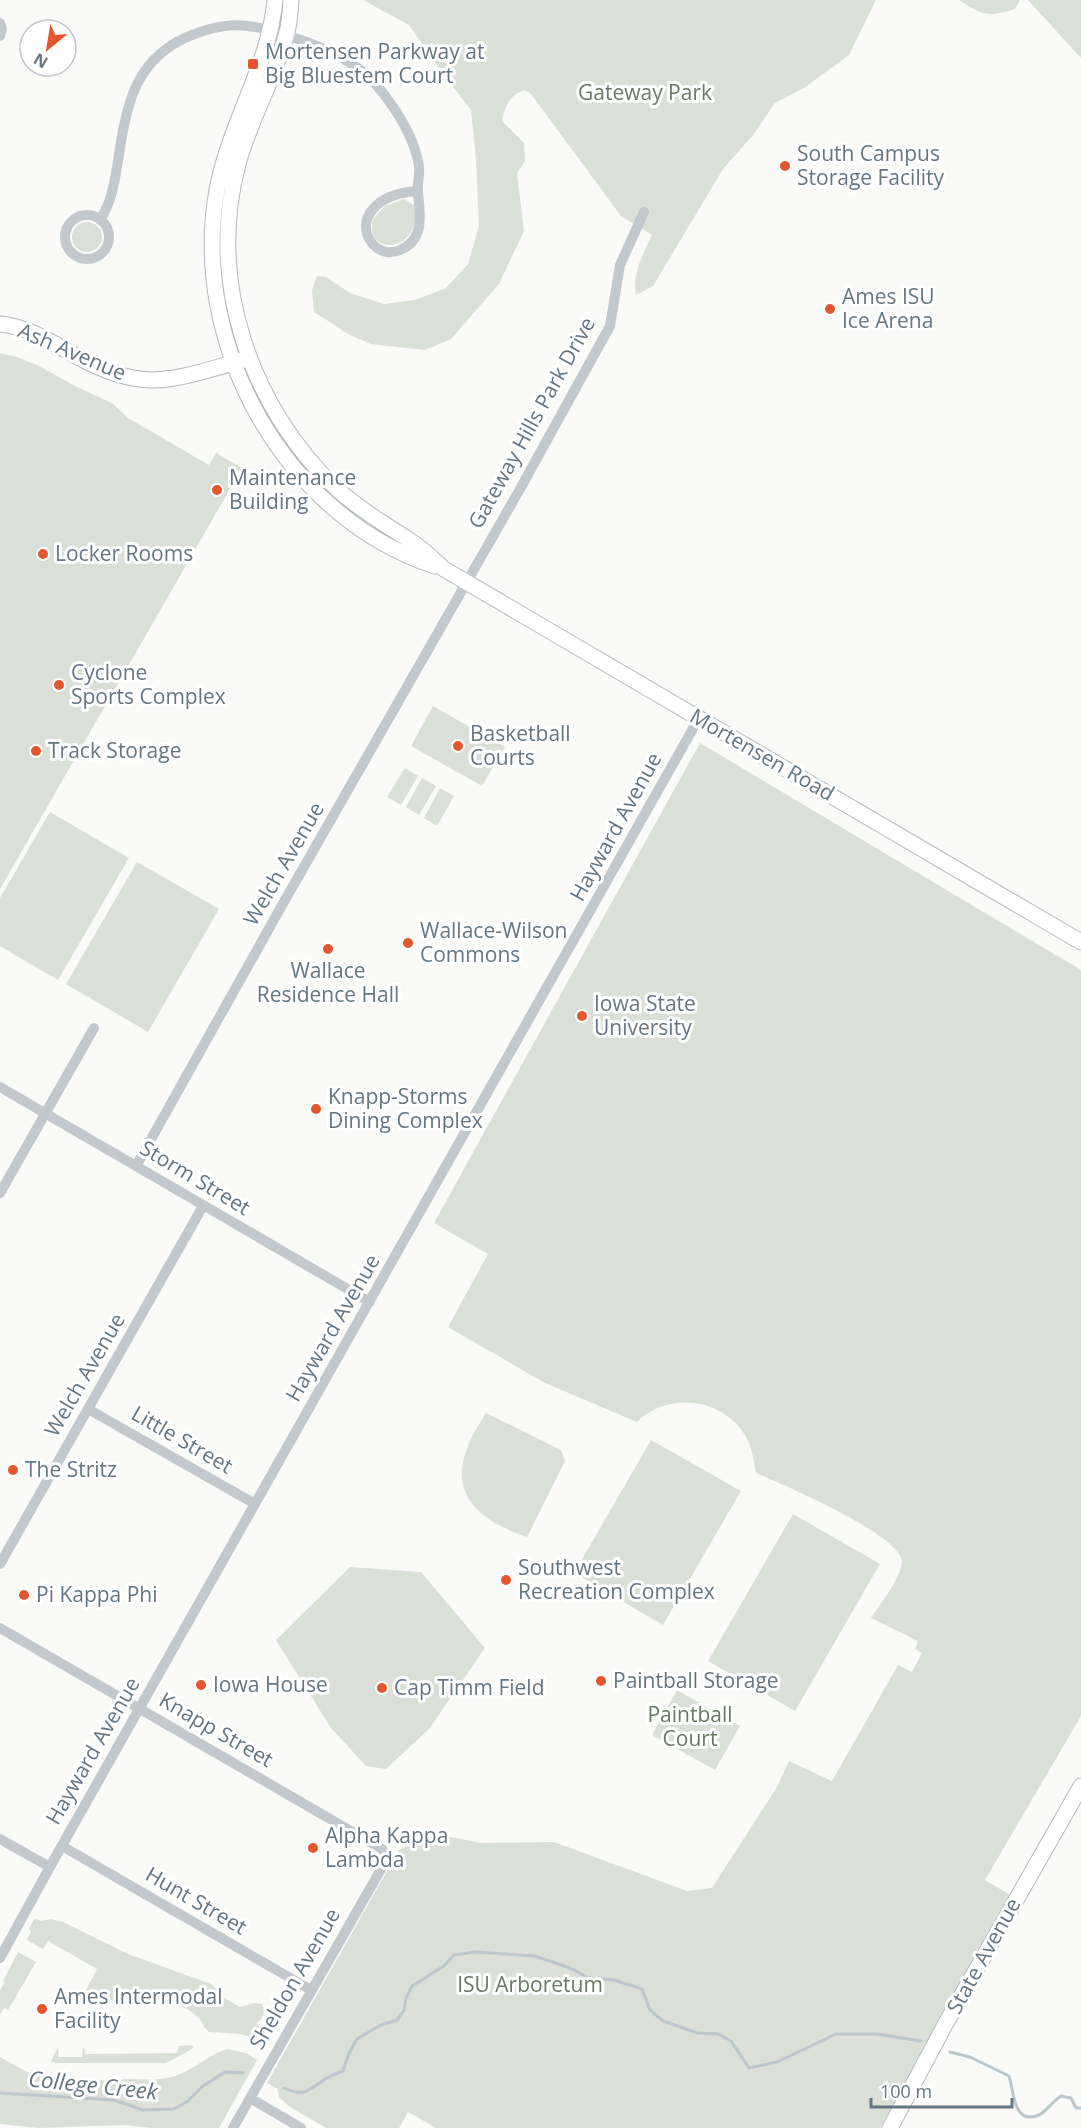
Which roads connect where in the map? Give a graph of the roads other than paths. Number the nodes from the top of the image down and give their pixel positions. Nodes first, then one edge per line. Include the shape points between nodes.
1 (275, 0) edge
2 (291, 0) edge
3 (0, 23) edge
4 (271, 30) junction
5 (287, 35) junction
6 (0, 36) edge
7 (418, 191) junction
8 (644, 212) dead end
9 (100, 220) junction
10 (0, 324) edge
11 (249, 358) junction
12 (233, 363) junction
13 (444, 569) junction
14 (466, 582) junction
15 (699, 718) junction
16 (1081, 942) edge
17 (94, 1028) dead end
18 (0, 1087) edge
19 (45, 1113) junction
20 (136, 1166) junction
21 (0, 1193) edge
22 (203, 1206) junction
23 (370, 1302) junction
24 (88, 1409) junction
25 (255, 1504) junction
26 (0, 1564) edge
27 (0, 1628) edge
28 (139, 1708) junction
29 (1081, 1786) edge
30 (0, 1839) edge
31 (62, 1846) junction
32 (382, 1849) joint
33 (50, 1867) junction
34 (0, 1958) edge
35 (311, 1990) junction
36 (250, 2098) junction
37 (232, 2128) edge
38 (301, 2128) edge
39 (890, 2128) edge

1 - 4 street, Mortensen Road
2 - 5 street, Mortensen Road
3 - 6 street
4 - 5 street
4 - 9 street via 234,24 202,30 181,39 146,68 126,110 114,186 109,207
4 - 12 street, Mortensen Road via 231,138 216,192 215,283
5 - 7 street via 339,54 383,92 406,128 415,151
5 - 11 street, Mortensen Road via 245,141 231,193 231,280
7 - 7 street via 422,221 411,242 393,252 372,245 365,222 369,213 386,198
8 - 14 street, Gateway Hills Park Drive via 620,265 610,326
9 - 9 street via 109,238 104,251 86,258 73,253 66,240 68,226 79,216
10 - 12 street, Ash Avenue via 31,331 97,367 144,381 182,377
11 - 12 street, Ash Avenue
11 - 13 street, Mortensen Road via 262,389 293,440 339,491 410,540
12 - 13 street, Mortensen Road via 280,450 304,479 374,538
13 - 14 street, Mortensen Road
14 - 15 street, Mortensen Road
14 - 20 street, Welch Avenue
15 - 16 street, Mortensen Road
15 - 23 street, Hayward Avenue
17 - 19 street
18 - 19 street, Storm Street
19 - 20 street, Storm Street
19 - 21 street
20 - 22 street, Storm Street
22 - 23 street, Storm Street
22 - 24 street, Welch Avenue
23 - 25 street, Hayward Avenue
24 - 25 street, Little Street
24 - 26 street, Welch Avenue
25 - 28 street, Hayward Avenue
27 - 28 street, Knapp Street
28 - 31 street, Hayward Avenue
28 - 32 street, Knapp Street
29 - 39 street, State Avenue
30 - 33 street
31 - 33 street, Hayward Avenue
31 - 35 street, Hunt Street
32 - 35 street, Sheldon Avenue via 384,1864
33 - 34 street, Hayward Avenue
35 - 36 street, Sheldon Avenue
36 - 37 street, Sheldon Avenue
36 - 38 street

